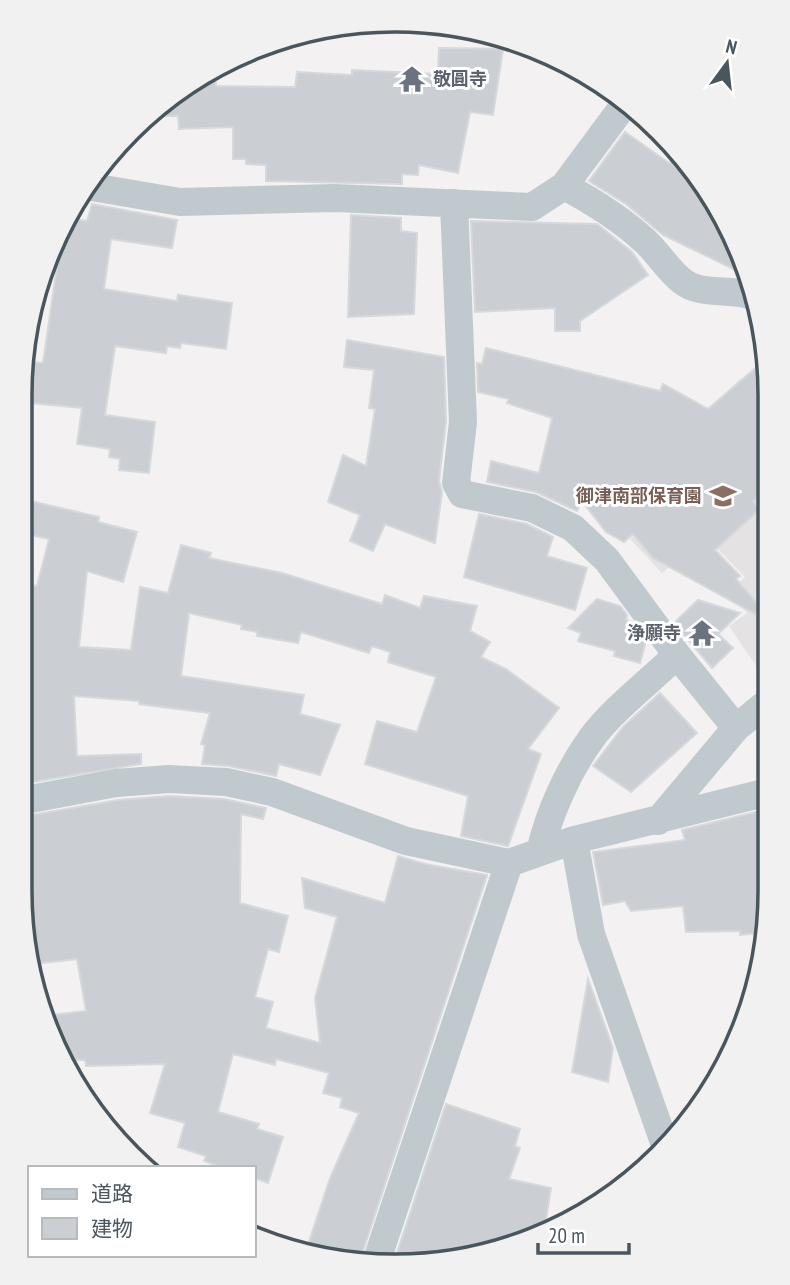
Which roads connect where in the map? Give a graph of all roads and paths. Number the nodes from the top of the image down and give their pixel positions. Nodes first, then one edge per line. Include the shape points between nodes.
1 (620, 110) edge
2 (564, 186) junction
3 (97, 188) edge
4 (454, 202) junction
5 (743, 292) edge
6 (677, 655) junction
7 (758, 710) edge
8 (736, 728) junction
9 (758, 795) edge
10 (32, 799) edge
11 (658, 821) junction
12 (574, 840) junction
13 (540, 852) junction
14 (509, 863) junction
15 (662, 1136) edge
16 (379, 1253) edge

1 - 2 street
2 - 4 street via 532,207
2 - 5 street via 607,209 684,283 711,291
3 - 4 street via 180,202 335,198
4 - 6 street via 463,422 456,484 462,494 532,508 573,528 607,560
6 - 8 street
6 - 13 street via 592,737 545,829
7 - 8 street
8 - 11 street
9 - 11 street
10 - 14 street via 116,783 169,779 226,782 272,792 406,841
11 - 12 street
12 - 13 street
12 - 15 street via 592,934
13 - 14 street
14 - 16 street

